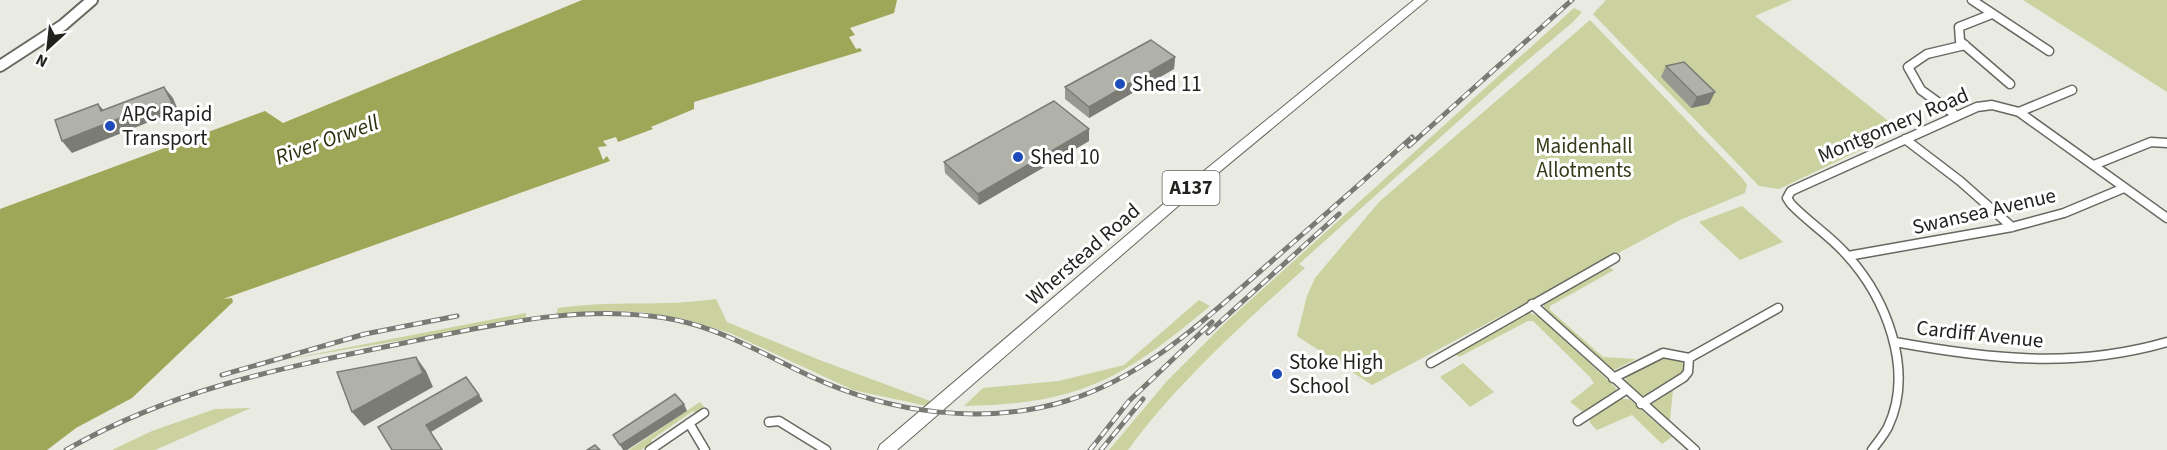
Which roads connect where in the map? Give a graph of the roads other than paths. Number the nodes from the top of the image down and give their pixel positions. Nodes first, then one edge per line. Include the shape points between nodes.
1 (92, 0) edge
2 (1421, 0) edge
3 (1972, 0) edge
4 (1992, 14) junction
5 (1965, 45) junction
6 (2049, 51) dead end
7 (0, 66) edge
8 (2010, 84) dead end
9 (2072, 90) dead end
10 (2019, 112) junction
11 (1957, 116) junction
12 (1905, 139) junction
13 (2167, 143) edge
14 (2094, 165) junction
15 (2124, 188) junction
16 (2167, 218) edge
17 (2012, 227) junction
18 (1848, 256) junction
19 (1615, 258) dead end
20 (1532, 304) junction
21 (1778, 308) dead end
22 (1895, 342) junction
23 (2167, 342) edge
24 (1689, 358) junction
25 (1431, 363) dead end
26 (1613, 378) junction
27 (1626, 390) junction
28 (1641, 404) junction
29 (704, 413) dead end
30 (1578, 421) dead end
31 (769, 422) dead end
32 (688, 423) junction
33 (650, 450) edge
34 (705, 450) edge
35 (826, 450) edge
36 (886, 450) edge
37 (1695, 450) edge
38 (1872, 450) edge

1 - 7 street via 63,25
2 - 36 main road, Wherstead Road / A137 via 1172,204
3 - 4 street
4 - 5 street via 1959,27 1960,41
4 - 6 street
5 - 8 street
5 - 11 street via 1915,59 1908,67 1918,88
9 - 10 street
10 - 11 street, Montgomery Road via 1992,105 1977,106
10 - 14 street, Montgomery Road
11 - 12 street, Montgomery Road
12 - 17 street
12 - 18 street, Montgomery Road via 1803,184 1787,198
13 - 14 street via 2151,142
14 - 15 street, Montgomery Road
15 - 16 street, Montgomery Road
15 - 17 street, Swansea Avenue via 2064,213
17 - 18 street, Swansea Avenue
18 - 22 street via 1874,293
19 - 20 street
20 - 25 street
20 - 26 street
21 - 24 street
22 - 23 street, Cardiff Avenue via 1986,357 2038,359 2117,354
22 - 38 street via 1897,396 1888,426
24 - 26 street via 1663,353
24 - 28 street via 1684,377
26 - 27 street
27 - 28 street
27 - 30 street
28 - 37 street
29 - 32 street
31 - 35 street via 779,421
32 - 33 street
32 - 34 street

